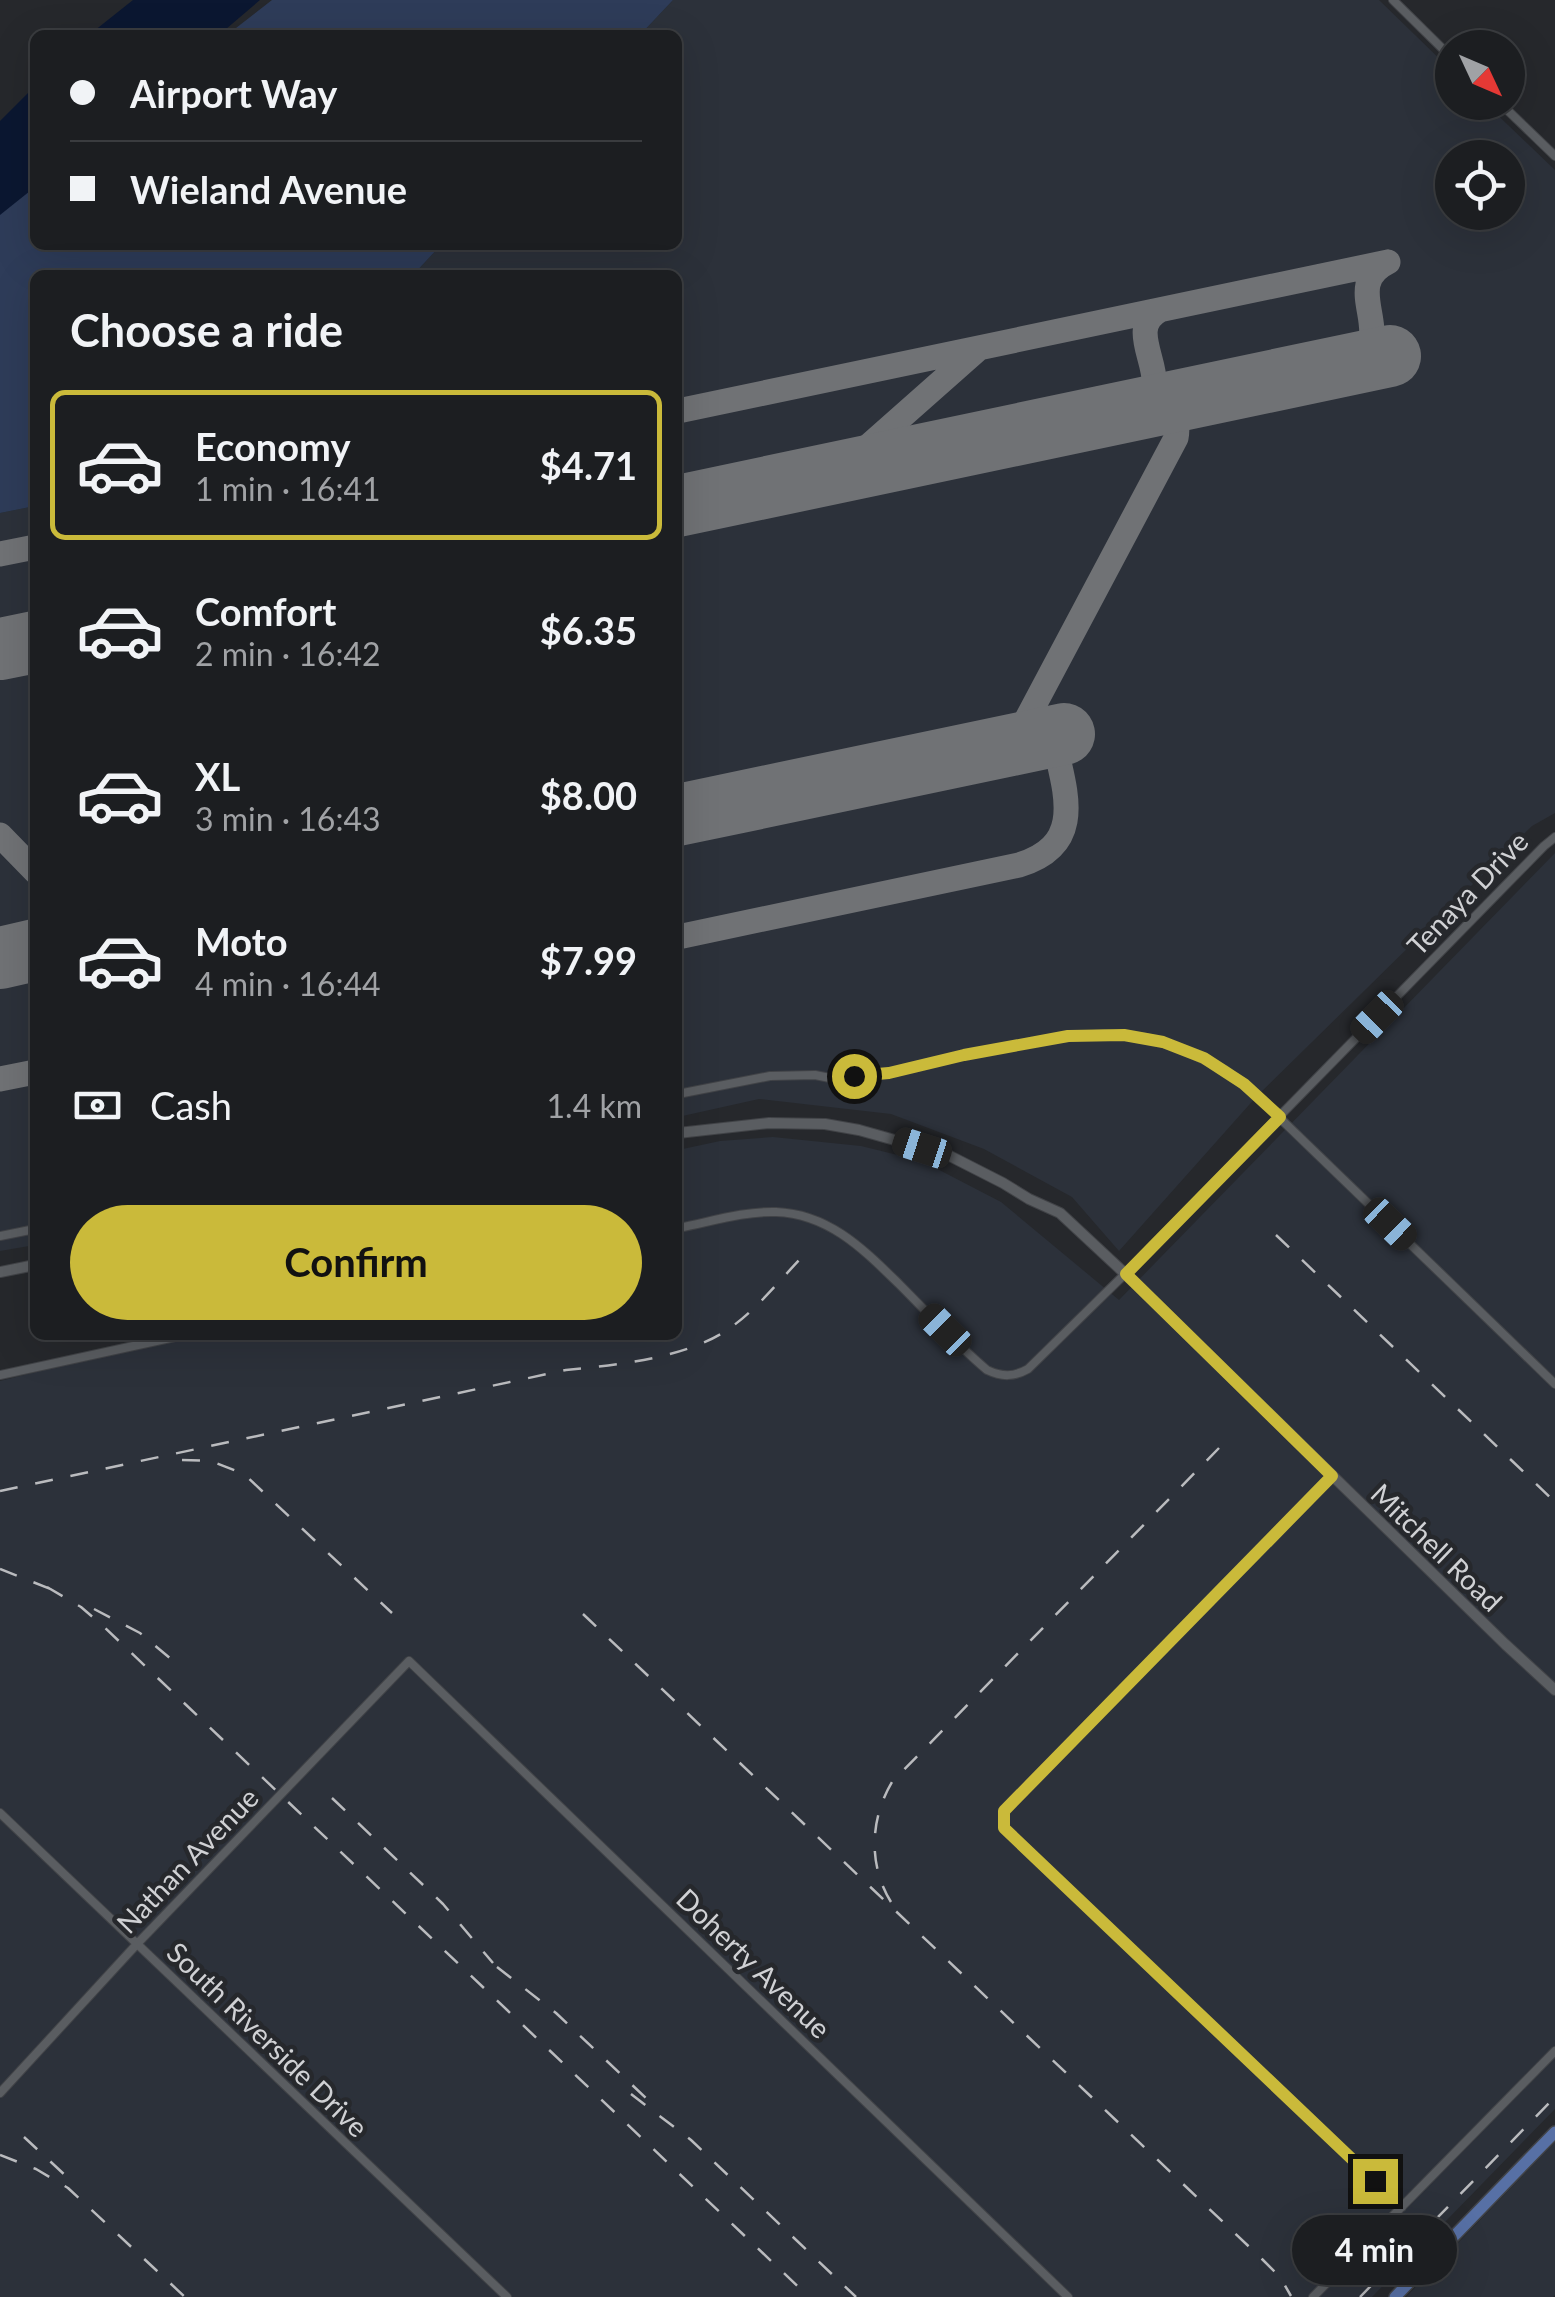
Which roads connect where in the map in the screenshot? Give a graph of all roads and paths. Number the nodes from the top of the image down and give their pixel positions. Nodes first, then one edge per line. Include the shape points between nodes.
1 (1393, 0) edge
2 (1435, 41) edge
3 (1518, 120) edge
4 (1555, 156) edge
5 (1555, 838) edge
6 (682, 1093) edge
7 (1280, 1117) junction
8 (682, 1133) edge
9 (682, 1227) edge
10 (30, 1229) edge
11 (0, 1236) edge
12 (30, 1266) edge
13 (0, 1272) edge
14 (1126, 1274) junction
15 (161, 1340) edge
16 (0, 1375) edge
17 (1555, 1384) edge
18 (1332, 1476) junction
19 (409, 1660) joint
20 (1555, 1690) edge
21 (0, 1813) edge
22 (136, 1945) junction
23 (1555, 2051) edge
24 (0, 2094) edge
25 (1555, 2132) edge
26 (1402, 2207) junction
27 (506, 2297) edge
28 (1068, 2297) edge
29 (1312, 2297) edge
30 (1395, 2297) edge

1 - 2 street
3 - 4 street
5 - 7 street, Tenaya Drive
6 - 7 street via 770,1076 889,1073 1104,1034 1148,1038 1204,1058
7 - 14 street, Tenaya Drive
7 - 17 street
8 - 14 main road, Mitchell Road via 825,1124 948,1155 1060,1213
9 - 14 street, Tenaya Drive via 771,1212 828,1225 859,1245 987,1370 1004,1376 1028,1369
10 - 11 street
12 - 13 main road
14 - 18 main road, Mitchell Road
15 - 16 street
18 - 20 main road, Mitchell Road
18 - 26 street via 1004,1811 1004,1828
19 - 22 street, Nathan Avenue
19 - 28 street, Doherty Avenue
21 - 22 street, South Riverside Drive
22 - 24 street, Nathan Avenue
22 - 27 street, South Riverside Drive
23 - 26 street
25 - 30 main road
26 - 29 street

